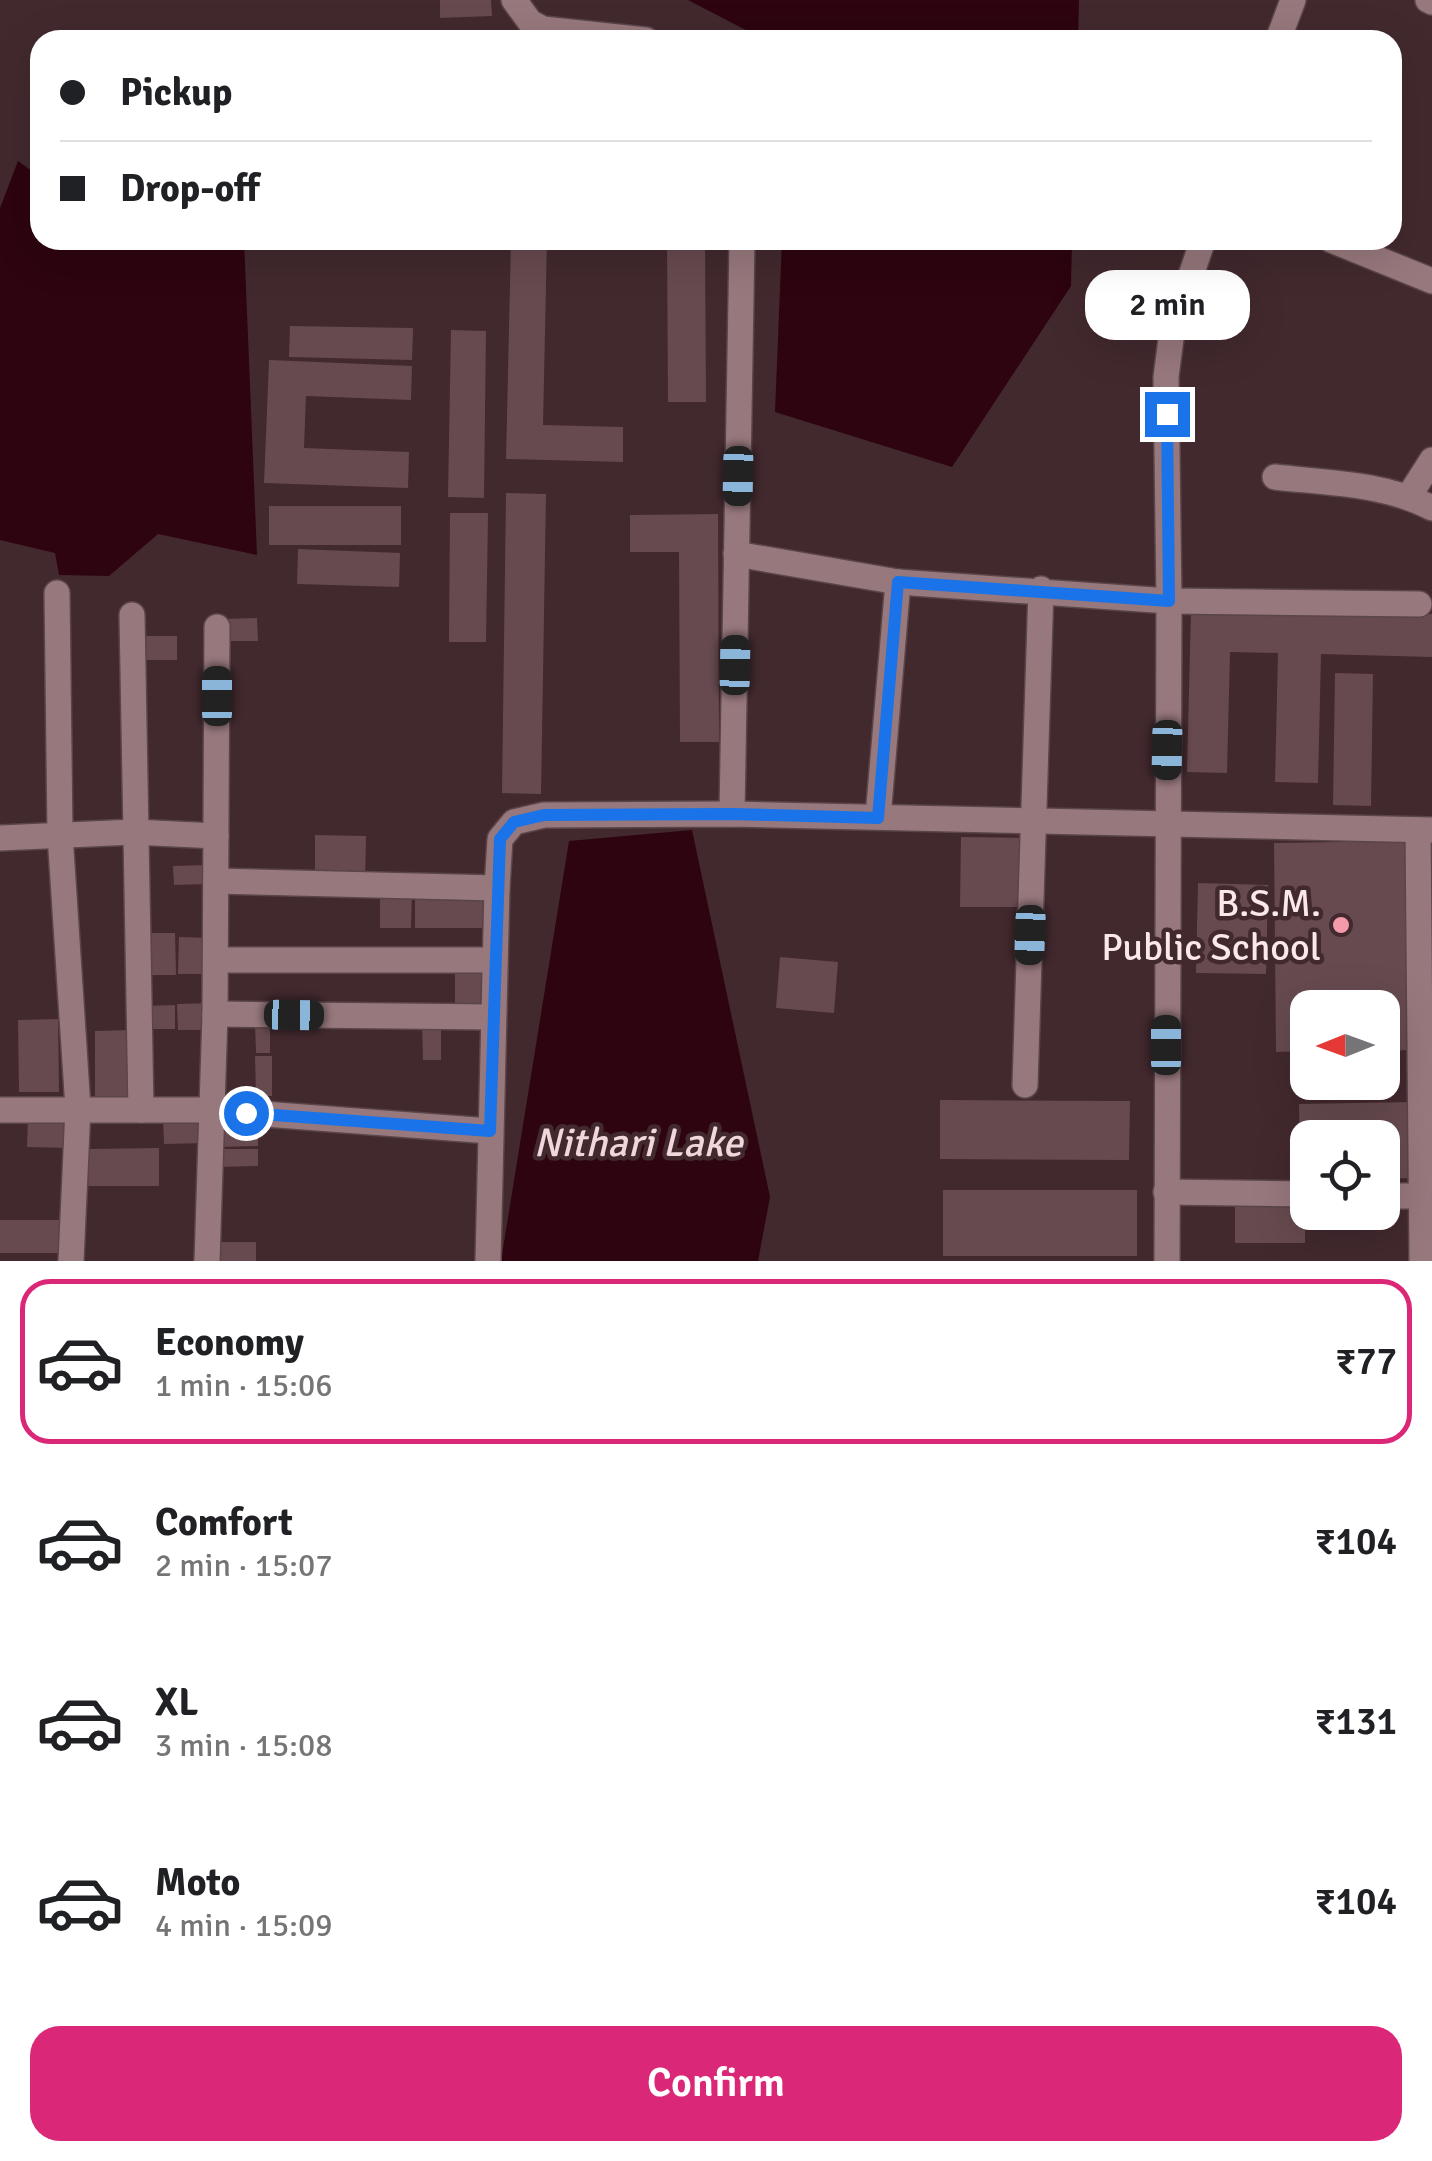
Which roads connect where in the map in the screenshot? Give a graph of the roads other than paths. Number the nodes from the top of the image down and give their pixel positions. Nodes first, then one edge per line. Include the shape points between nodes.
1 (514, 0) edge
2 (1293, 0) edge
3 (552, 30) edge
4 (1282, 30) edge
5 (742, 250) edge
6 (1200, 250) edge
7 (1356, 250) edge
8 (1432, 281) edge
9 (1432, 460) edge
10 (1275, 477) dead end
11 (1421, 502) edge
12 (736, 554) junction
13 (898, 582) junction
14 (1041, 589) junction
15 (57, 593) dead end
16 (1169, 601) junction
17 (1419, 604) dead end
18 (132, 615) dead end
19 (217, 627) dead end
20 (732, 814) junction
21 (878, 818) junction
22 (1033, 822) junction
23 (1166, 824) junction
24 (1425, 830) edge
25 (134, 832) junction
26 (60, 834) junction
27 (216, 836) junction
28 (0, 838) edge
29 (216, 881) junction
30 (497, 888) junction
31 (216, 960) junction
32 (494, 960) junction
33 (215, 1014) junction
34 (492, 1017) junction
35 (1026, 1086) dead end
36 (78, 1108) junction
37 (0, 1110) edge
38 (141, 1110) junction
39 (211, 1110) junction
40 (490, 1131) junction
41 (1166, 1192) junction
42 (1290, 1194) edge
43 (1400, 1196) edge
44 (1419, 1196) junction
45 (71, 1261) edge
46 (207, 1261) edge
47 (488, 1261) edge
48 (1167, 1261) edge
49 (1422, 1261) edge

1 - 3 street via 530,22
2 - 4 street
5 - 12 street
6 - 16 street via 1172,331 1166,377
7 - 8 street
9 - 11 street
10 - 11 street
12 - 13 street
12 - 20 street
13 - 14 street
13 - 21 street
14 - 16 street
14 - 22 street
15 - 26 street
16 - 17 street
16 - 23 street
18 - 25 street
19 - 27 street
20 - 21 street
20 - 30 street via 528,816 500,839
21 - 22 street
22 - 23 street
22 - 35 street
23 - 24 street
23 - 41 street
24 - 44 street
25 - 26 street
25 - 27 street
25 - 38 street
26 - 28 street
26 - 36 street
27 - 29 street
29 - 30 street
29 - 31 street
30 - 32 street
31 - 32 street
31 - 33 street
32 - 34 street
33 - 34 street
33 - 39 street
34 - 40 street
36 - 37 street
36 - 38 street
36 - 45 street
38 - 39 street
39 - 40 street
39 - 46 street
40 - 47 street
41 - 42 street
41 - 48 street
43 - 44 street
44 - 49 street

